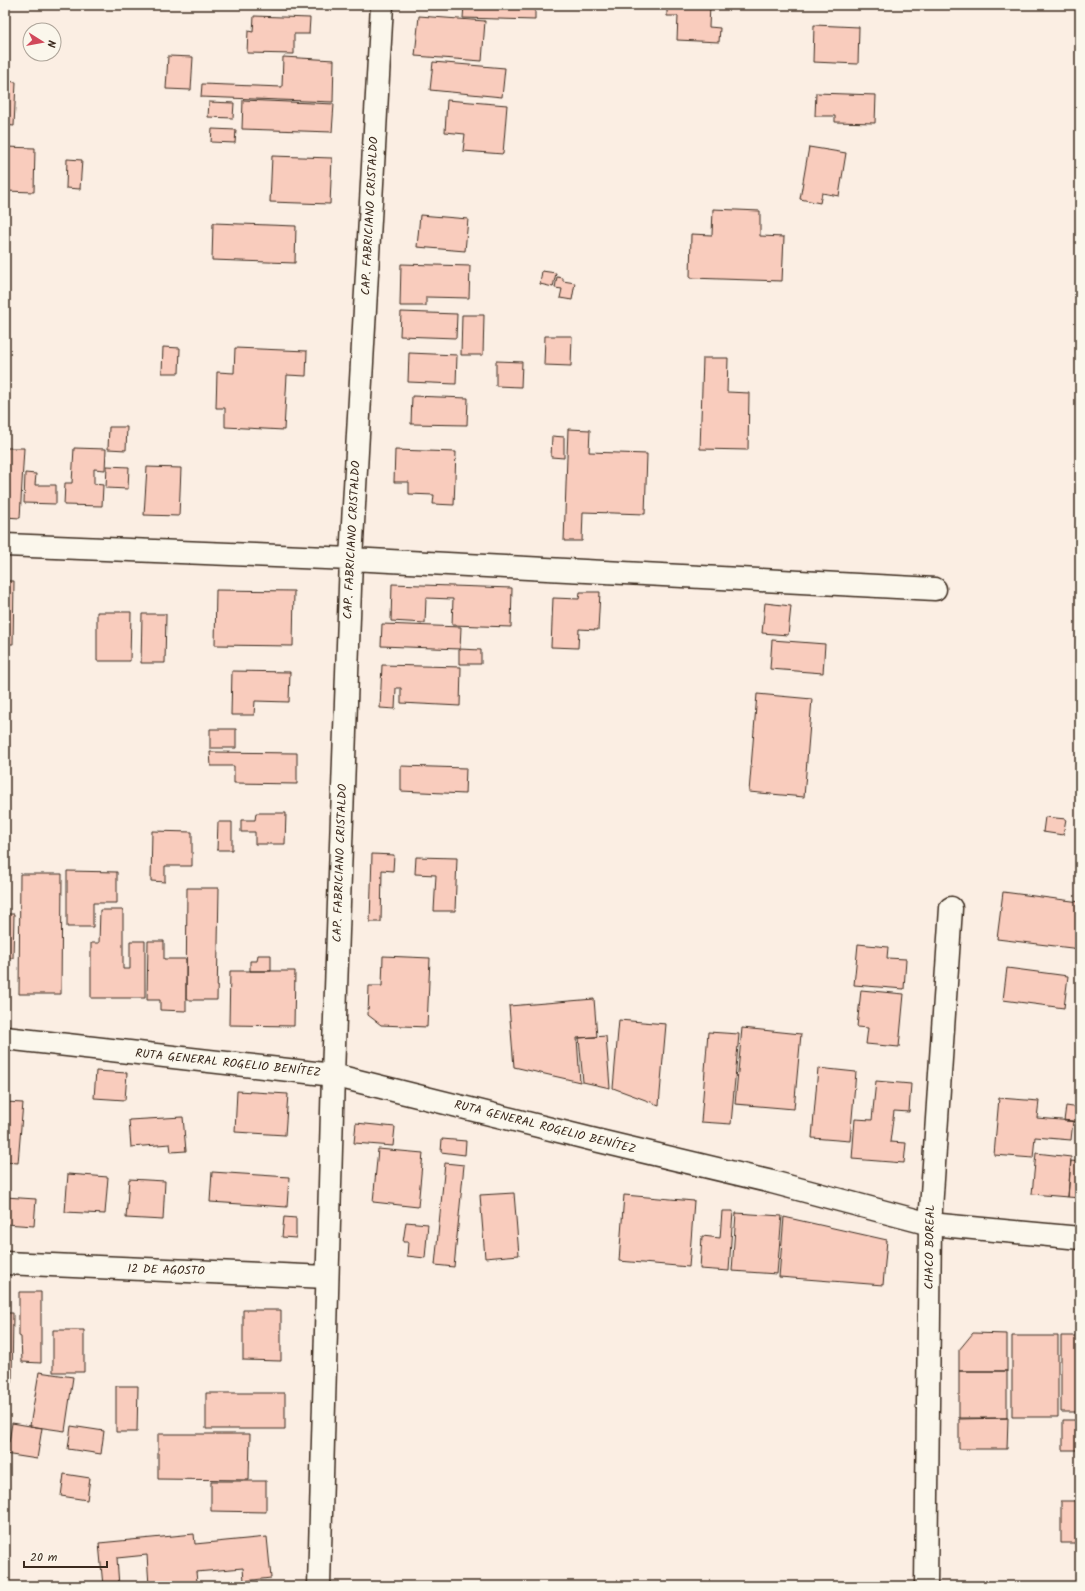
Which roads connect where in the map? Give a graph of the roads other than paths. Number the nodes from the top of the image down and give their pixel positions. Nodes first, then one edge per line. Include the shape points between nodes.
1 (382, 5) edge
2 (5, 545) edge
3 (351, 559) junction
4 (935, 589) dead end
5 (951, 908) dead end
6 (5, 1038) edge
7 (333, 1075) junction
8 (930, 1224) junction
9 (1080, 1238) edge
10 (5, 1263) edge
11 (328, 1277) junction
12 (319, 1586) edge
13 (926, 1586) edge

1 - 3 street, CAP. FABRICIANO CRISTALDO
2 - 3 street
3 - 4 street
3 - 7 street, CAP. FABRICIANO CRISTALDO
5 - 8 street, CHACO BOREAL
6 - 7 street, RUTA GENERAL ROGELIO BENÍTEZ
7 - 8 street, RUTA GENERAL ROGELIO BENÍTEZ via 772,1182
7 - 11 street, CAP. FABRICIANO CRISTALDO
8 - 9 street, RUTA GENERAL ROGELIO BENÍTEZ
8 - 13 street, CHACO BOREAL
10 - 11 street, 12 DE AGOSTO
11 - 12 street, CAP. FABRICIANO CRISTALDO

